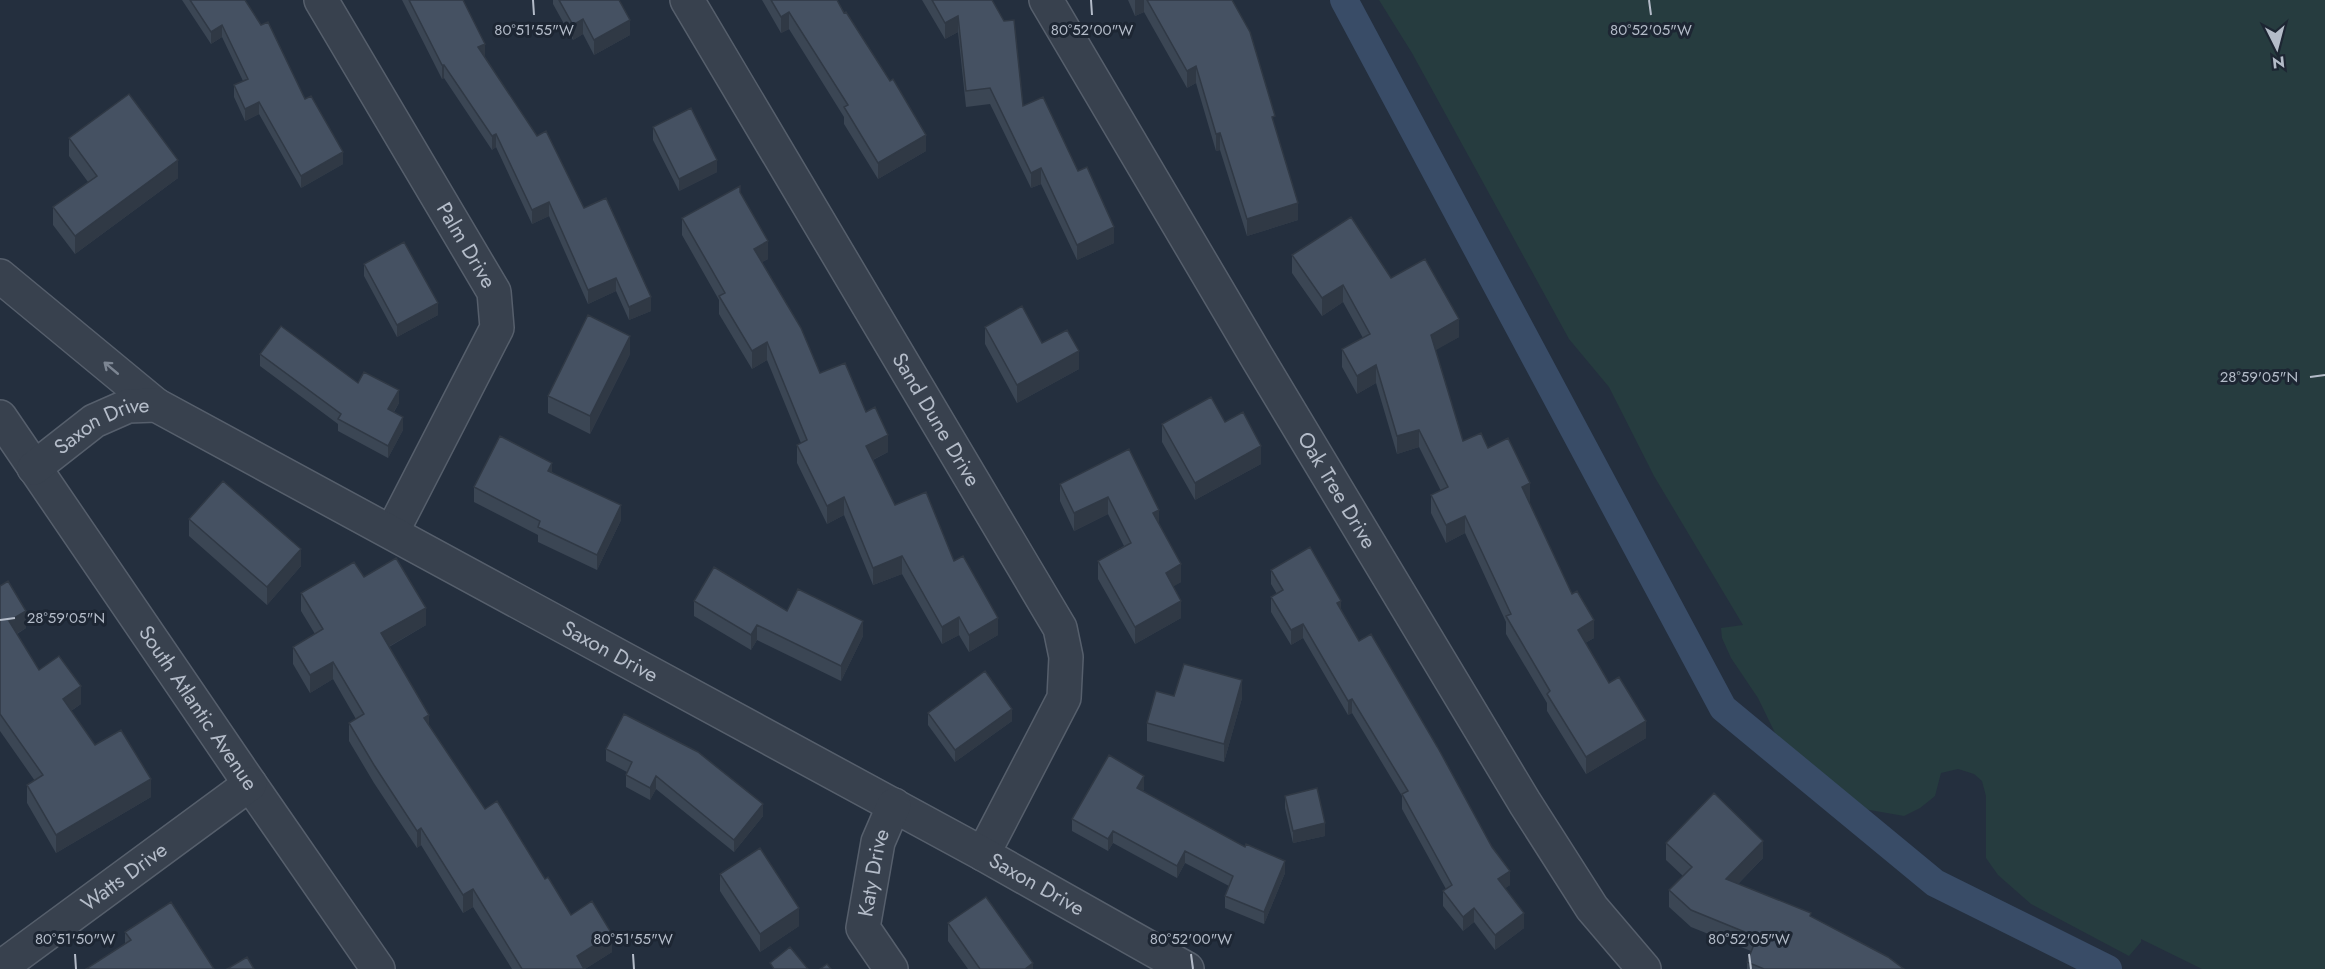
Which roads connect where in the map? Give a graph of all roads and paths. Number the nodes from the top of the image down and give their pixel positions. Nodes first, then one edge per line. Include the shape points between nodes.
1 (321, 0) edge
2 (687, 0) edge
3 (1046, 0) edge
4 (0, 276) edge
5 (156, 405) junction
6 (0, 417) edge
7 (34, 468) junction
8 (392, 532) junction
9 (250, 784) junction
10 (894, 805) junction
11 (983, 854) junction
12 (0, 968) edge
13 (378, 969) edge
14 (891, 969) edge
15 (1187, 969) edge
16 (1644, 969) edge

1 - 8 street, Palm Drive via 494,292 497,328
2 - 11 street, Sand Dune Drive via 1060,628 1066,657 1064,698
3 - 16 street, Oak Tree Drive via 1525,803 1592,908
5 -> 4 street
5 - 7 street, Saxon Drive via 128,406 94,421
5 - 8 street, Saxon Drive
6 - 7 street, South Atlantic Avenue
7 - 9 street, South Atlantic Avenue
8 - 10 street, Saxon Drive
9 - 12 street, Watts Drive
9 - 13 street, South Atlantic Avenue
10 - 11 street, Saxon Drive
10 - 14 street, Katy Drive via 878,842 862,928
11 - 15 street, Saxon Drive

